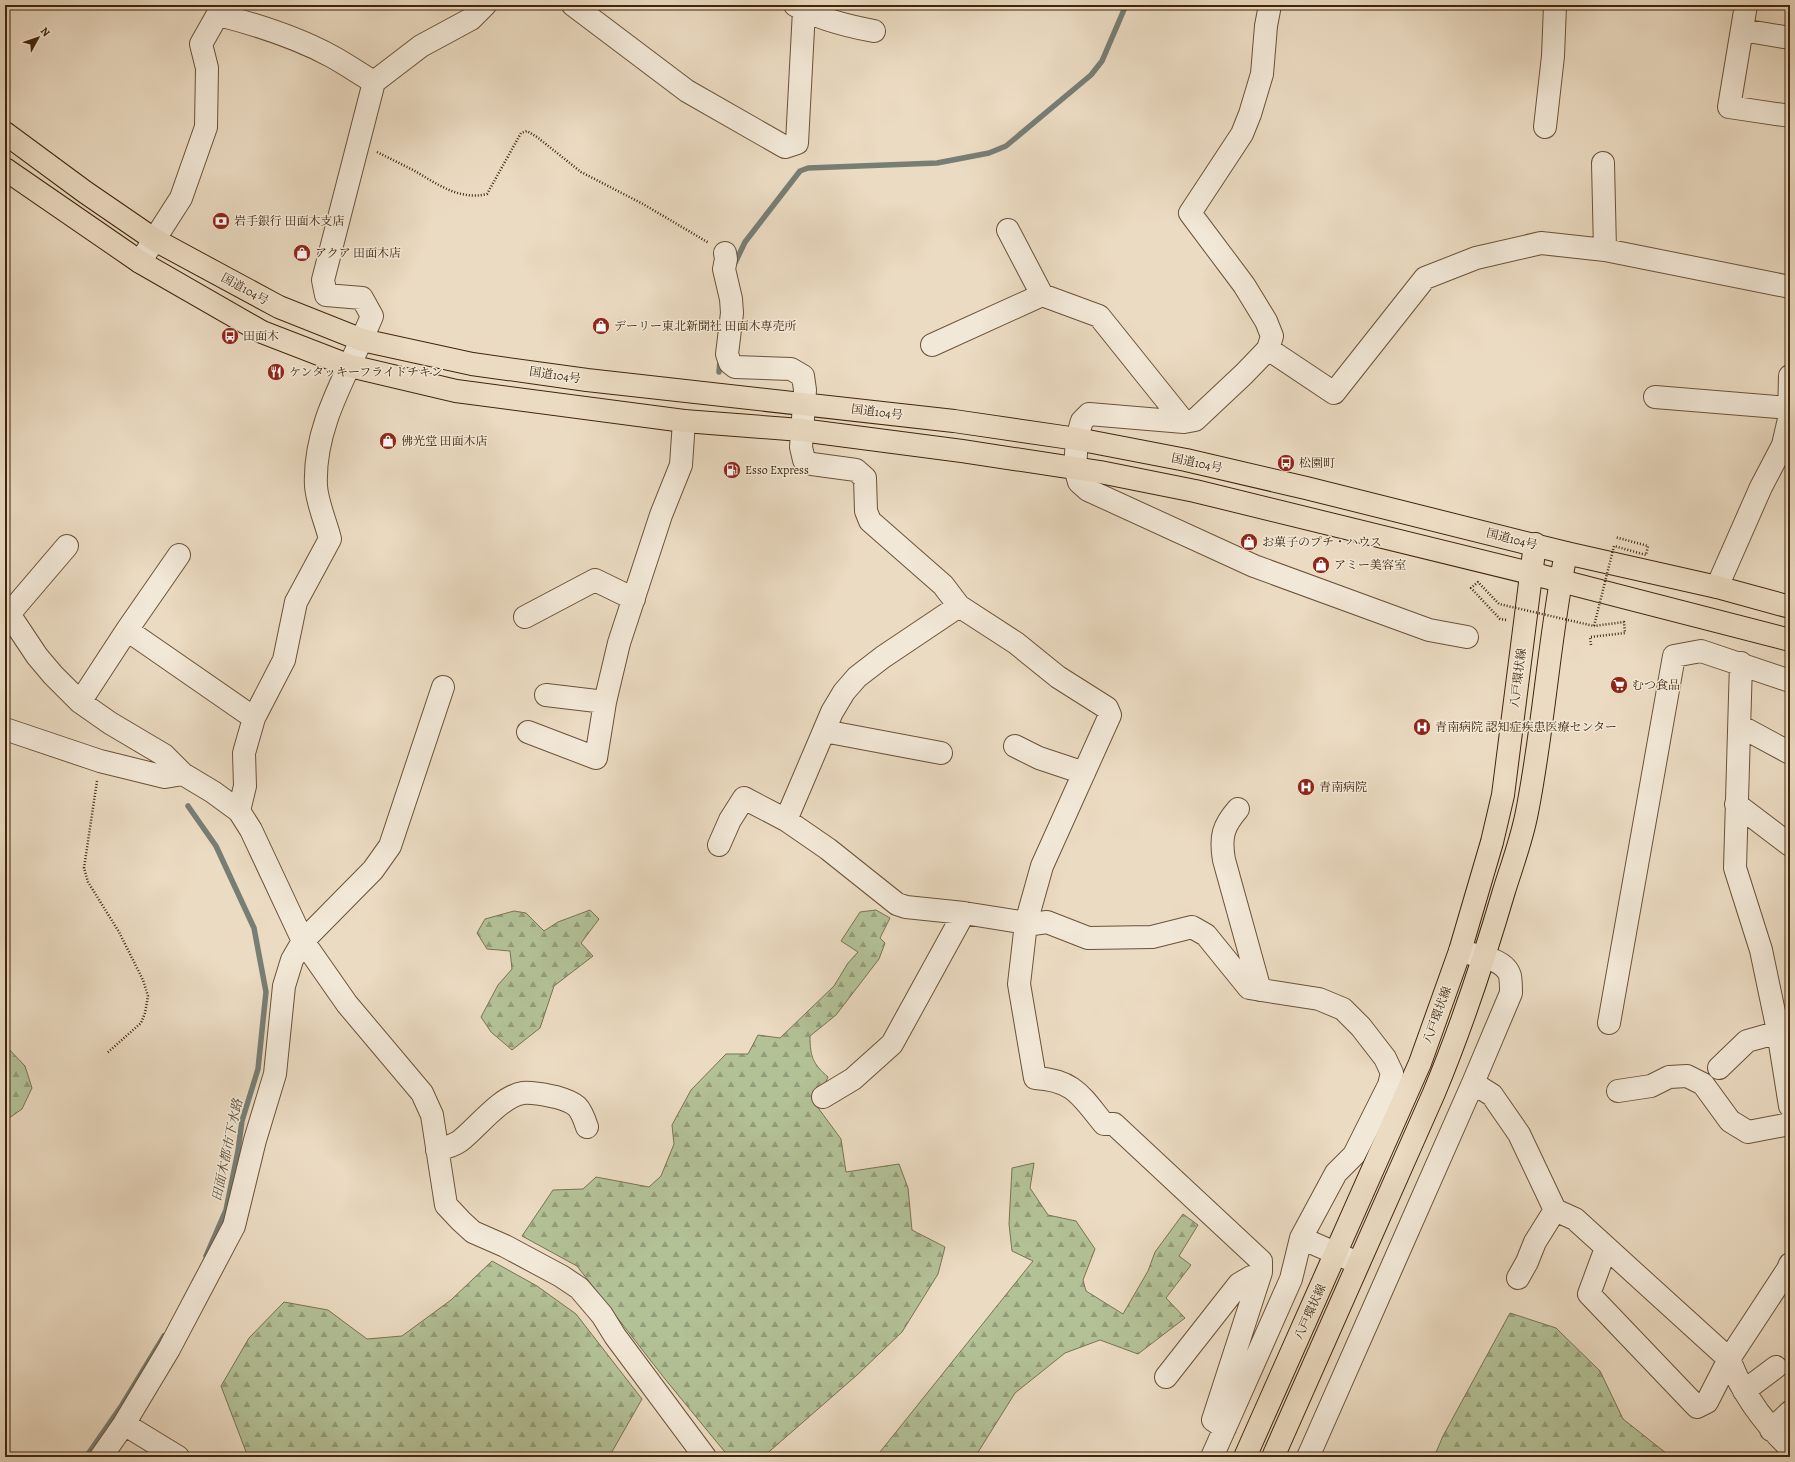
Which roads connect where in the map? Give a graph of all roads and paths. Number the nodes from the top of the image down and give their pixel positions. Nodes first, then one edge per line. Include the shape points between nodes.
1 (485, 5) edge
2 (573, 5) edge
3 (1270, 5) edge
4 (1555, 5) edge
5 (1746, 5) edge
6 (799, 8) edge
7 (221, 10) edge
8 (1742, 30) junction
9 (874, 31) dead end
10 (1790, 38) edge
11 (374, 82) junction
12 (1790, 116) edge
13 (1545, 127) dead end
14 (5, 133) edge
15 (357, 148) junction
16 (1603, 163) dead end
17 (5, 169) edge
18 (1008, 230) dead end
19 (155, 240) junction
20 (1605, 250) junction
21 (725, 253) joint
22 (140, 262) junction
23 (1790, 287) edge
24 (1042, 295) junction
25 (362, 340) junction
26 (932, 345) dead end
27 (1268, 349) junction
28 (350, 366) junction
29 (1790, 376) edge
30 (1655, 397) dead end
31 (803, 404) junction
32 (1789, 408) junction
33 (684, 421) junction
34 (1184, 422) junction
35 (801, 430) junction
36 (1077, 439) junction
37 (1075, 468) junction
38 (1616, 537) dead end
39 (1535, 544) junction
40 (67, 546) dead end
41 (1566, 553) junction
42 (180, 555) dead end
43 (1530, 573) junction
44 (1560, 581) junction
45 (1718, 587) junction
46 (634, 599) junction
47 (958, 606) junction
48 (1790, 607) edge
49 (7, 611) edge
50 (525, 617) dead end
51 (1506, 620) dead end
52 (1594, 626) junction
53 (127, 630) junction
54 (1467, 638) dead end
55 (1790, 640) edge
56 (1592, 645) dead end
57 (1741, 663) junction
58 (1790, 681) edge
59 (443, 687) dead end
60 (546, 695) dead end
61 (80, 702) junction
62 (605, 702) junction
63 (254, 718) junction
64 (1740, 726) junction
65 (5, 729) edge
66 (824, 731) junction
67 (528, 732) dead end
68 (1016, 746) dead end
69 (941, 753) dead end
70 (1790, 753) edge
71 (100, 761) junction
72 (1084, 773) junction
73 (183, 774) junction
74 (1736, 804) junction
75 (1238, 809) dead end
76 (239, 811) junction
77 (786, 820) junction
78 (719, 845) dead end
79 (1790, 845) edge
80 (964, 913) junction
81 (1026, 923) junction
82 (303, 941) junction
83 (1460, 951) junction
84 (1484, 958) junction
85 (1260, 990) junction
86 (1609, 1023) dead end
87 (1784, 1030) edge
88 (107, 1053) dead end
89 (1719, 1068) dead end
90 (1473, 1083) junction
91 (1618, 1091) dead end
92 (823, 1097) dead end
93 (1790, 1106) edge
94 (1790, 1124) edge
95 (587, 1127) dead end
96 (437, 1150) junction
97 (1555, 1210) junction
98 (1301, 1238) junction
99 (1606, 1248) junction
100 (1336, 1253) junction
101 (1358, 1263) junction
102 (1789, 1268) edge
103 (1259, 1277) junction
104 (1518, 1278) dead end
105 (1729, 1358) junction
106 (1776, 1367) dead end
107 (1166, 1377) dead end
108 (1744, 1391) junction
109 (1790, 1412) edge
110 (124, 1424) junction
111 (1225, 1428) junction
112 (1771, 1430) junction
113 (1790, 1448) edge
114 (101, 1457) edge
115 (178, 1457) edge
116 (705, 1457) edge
117 (1212, 1457) edge
118 (1245, 1457) edge
119 (1273, 1457) edge
120 (1308, 1457) edge

1 - 11 street via 471,18 421,46
2 - 6 street via 687,91 785,147 796,143
3 - 27 street via 1262,74 1250,114 1242,134 1190,213 1244,284 1266,321 1272,336
4 - 13 street via 1553,56
5 - 8 street
6 - 9 street via 850,27
7 - 11 street via 293,38 331,56
7 - 19 street via 201,44 206,68 206,127 182,198
8 - 10 street
8 - 12 street via 1729,107
11 - 15 street
14 - 19 main road, 国道104号 via 84,192
15 - 21 path via 374,151 453,192 479,196 487,194 521,133 527,132 581,172 643,204
15 - 25 street via 322,280 326,296 362,298 372,316
16 - 20 street
17 - 22 main road
18 - 24 street
19 - 22 street
19 - 25 main road, 国道104号 via 279,308
20 - 23 street
20 - 27 street via 1542,243 1476,258 1425,278 1334,393
21 - 31 street via 724,269 732,313 727,354 730,363 735,368 791,369 797,372 803,376 805,383
22 - 28 main road via 262,332
24 - 26 street
24 - 34 street via 1099,316
25 - 28 street
25 - 31 main road, 国道104号 via 472,364 587,380
27 - 34 street via 1195,420
28 - 33 main road via 456,391
28 - 63 street via 333,401 318,448 316,487 330,539 296,602 284,660
29 - 32 street
30 - 32 street
31 - 35 street
31 - 36 main road, 国道104号 via 954,421
32 - 45 street via 1783,445 1761,487
33 - 35 main road
33 - 46 street via 680,465
34 - 36 street via 1089,414 1082,421
35 - 37 main road
35 - 47 street via 804,460 812,464 856,470 865,478 866,511 870,521 943,585
36 - 37 street
36 - 39 main road, 国道104号 via 1186,460
37 - 43 main road via 1196,491
37 - 54 street via 1079,482 1088,490 1254,566 1429,630
38 - 52 path, bridge via 1648,546 1646,555 1614,546
39 - 41 main road, 国道104号
39 - 43 main road, 八戸環状線
40 - 49 street
41 - 44 main road, 八戸環状線
41 - 45 main road, 国道104号
42 - 53 street
43 - 44 main road
43 - 83 main road, 八戸環状線 via 1503,795
44 - 55 main road
44 - 84 main road, 八戸環状線 via 1539,747 1527,814
45 - 48 main road, 国道104号
46 - 50 street via 595,580
46 - 62 street via 619,643
47 - 66 street via 857,677 844,692
47 - 72 street via 1016,643 1058,677 1107,708 1110,715
49 - 61 street via 37,656
51 - 52 path, bridge via 1500,619 1471,588 1478,582 1499,604
52 - 56 path via 1624,622 1625,633 1590,638
53 - 61 street
53 - 63 street
57 - 58 street
57 - 64 street
57 - 86 street via 1701,651 1674,656
59 - 82 street via 390,846 373,870
60 - 62 street
61 - 73 street via 164,755
62 - 67 street via 596,758
63 - 76 street via 244,753 245,786
64 - 70 street
64 - 74 street
65 - 71 street
66 - 69 street
66 - 77 street
68 - 72 street via 1039,758
71 - 73 street via 165,777
71 - 88 path via 84,868 88,882 119,932 143,980 148,996 146,1013 141,1024
72 - 81 street via 1042,866
73 - 76 street
74 - 79 street
74 - 87 street via 1735,868
75 - 85 street via 1228,821 1222,847
76 - 82 street via 251,830
77 - 78 street via 744,798 730,820
77 - 80 street via 828,849 896,904
80 - 81 street
80 - 92 street via 892,1044 853,1079
81 - 85 street via 1047,922 1088,938 1152,937 1192,927 1206,935 1249,988
81 - 103 street via 1020,984 1035,1078 1052,1079 1070,1087 1080,1094 1104,1124 1114,1124 1261,1261
82 - 96 street via 347,1004 422,1093 432,1115
82 - 110 street via 292,960 284,986 275,1074 254,1140 234,1226 169,1349
83 - 84 street
83 - 100 main road, 八戸環状線 via 1420,1063
84 - 90 street via 1507,969 1511,993
84 - 101 main road, 八戸環状線 via 1459,1032 1434,1093
85 - 98 street via 1319,999 1343,1009 1385,1058 1392,1073 1389,1085 1354,1155 1336,1173
87 - 89 street via 1747,1042
87 - 93 street
90 - 97 street via 1492,1095 1519,1134
90 - 120 street
91 - 94 street via 1651,1086 1669,1077 1687,1076 1703,1084 1730,1122 1748,1132
95 - 96 street via 582,1112 572,1101 523,1093 500,1105 459,1142
96 - 116 street via 446,1205 473,1232 562,1276 579,1288
97 - 99 street via 1575,1219
97 - 104 street via 1535,1242
98 - 100 street
98 - 111 street via 1291,1279
99 - 105 street
99 - 105 street via 1589,1294 1697,1407 1707,1402
100 - 101 street
100 - 118 main road, 八戸環状線
101 - 119 main road, 八戸環状線
102 - 105 street
103 - 107 street via 1251,1277 1239,1284
103 - 111 street via 1213,1420
105 - 108 street
106 - 108 street
108 - 112 street
109 - 112 street
110 - 114 street
110 - 115 street
111 - 117 street
112 - 113 street

